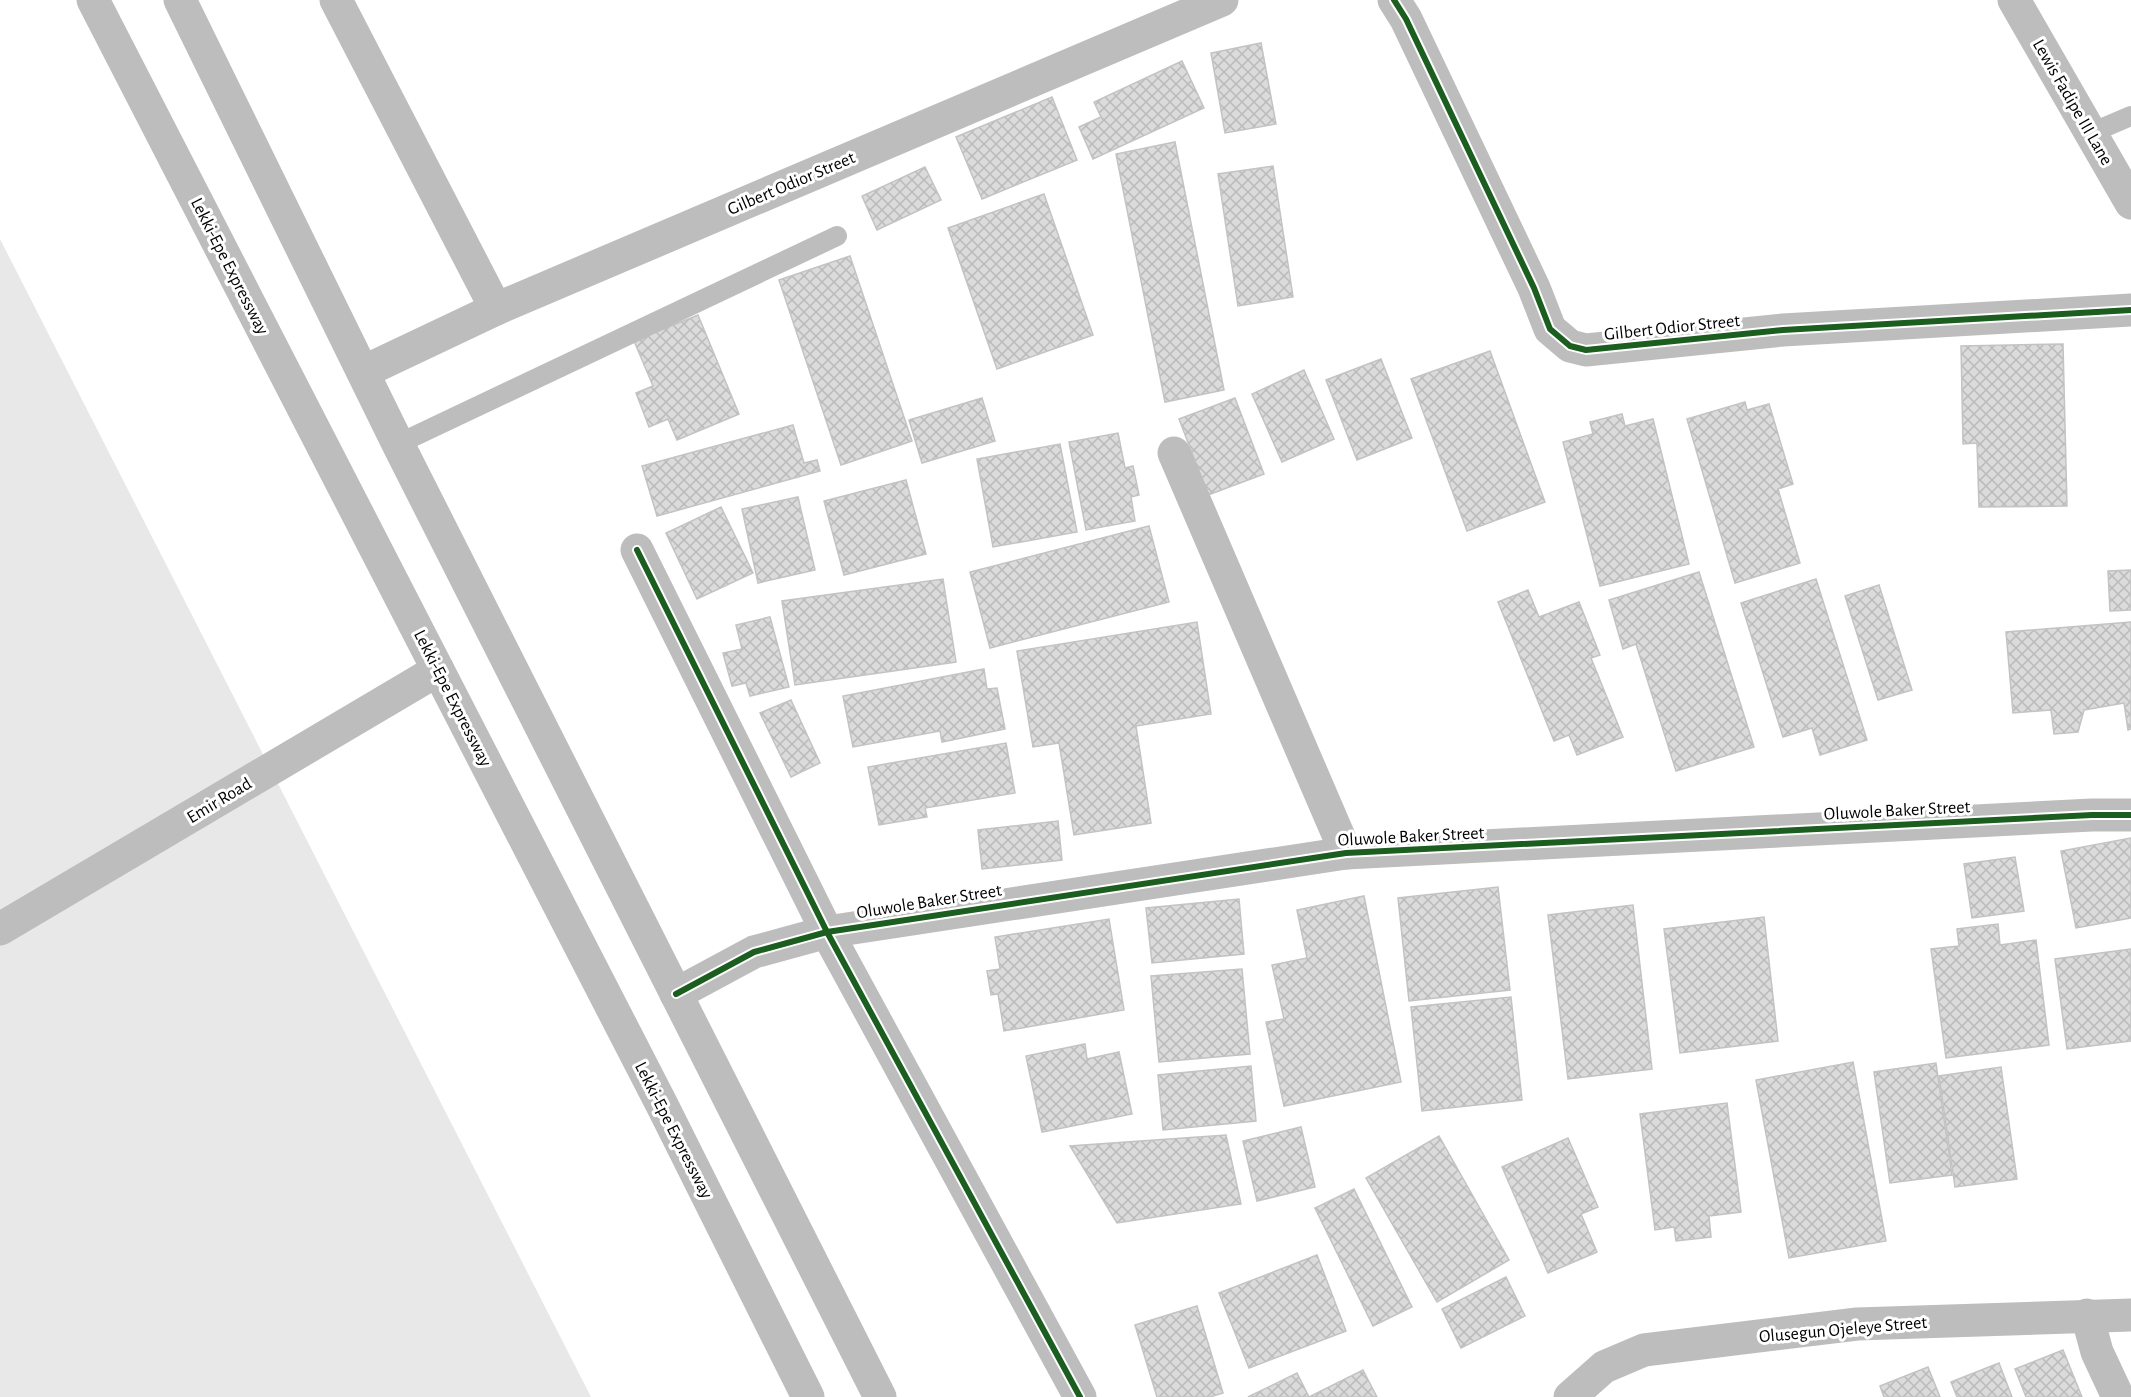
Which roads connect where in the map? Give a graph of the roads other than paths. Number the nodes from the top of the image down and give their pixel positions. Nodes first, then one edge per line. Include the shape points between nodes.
1 (93, 0) edge
2 (180, 0) edge
3 (336, 0) edge
4 (1222, 0) edge
5 (1394, 0) edge
6 (2014, 0) edge
7 (2131, 116) edge
8 (2091, 133) junction
9 (2131, 204) edge
10 (837, 236) dead end
11 (496, 309) junction
12 (2131, 310) edge
13 (363, 372) junction
14 (398, 444) junction
15 (1174, 453) dead end
16 (637, 550) dead end
17 (438, 670) junction
18 (2131, 815) edge
19 (1347, 853) junction
20 (0, 929) edge
21 (827, 932) junction
22 (676, 994) junction
23 (2087, 1315) junction
24 (2131, 1315) edge
25 (808, 1397) edge
26 (880, 1397) edge
27 (1080, 1397) edge
28 (1570, 1397) edge
29 (2118, 1397) edge

1 - 17 main road, Lekki-Epe Expressway
2 - 13 main road
3 - 11 main road
4 - 11 main road, Gilbert Odior Street
5 - 12 main road, Gilbert Odior Street via 1534,288 1550,329 1570,346 1604,351 1783,330
6 - 8 main road, Lewis Fadipe III Lane
7 - 8 lane
8 - 9 main road, Lewis Fadipe III Lane
10 - 14 lane
11 - 13 main road, Gilbert Odior Street
13 - 14 main road
14 - 22 main road
15 - 19 main road
16 - 21 main road
17 - 20 main road, Emir Road
17 - 25 main road, Lekki-Epe Expressway
18 - 19 main road, Oluwole Baker Street
19 - 21 main road, Oluwole Baker Street
21 - 22 main road, Oluwole Baker Street via 754,952
21 - 27 main road
22 - 26 main road
23 - 24 main road, Olusegun Ojeleye Street
23 - 28 main road, Olusegun Ojeleye Street via 1857,1324 1644,1350 1604,1367
23 - 29 main road via 2097,1352

